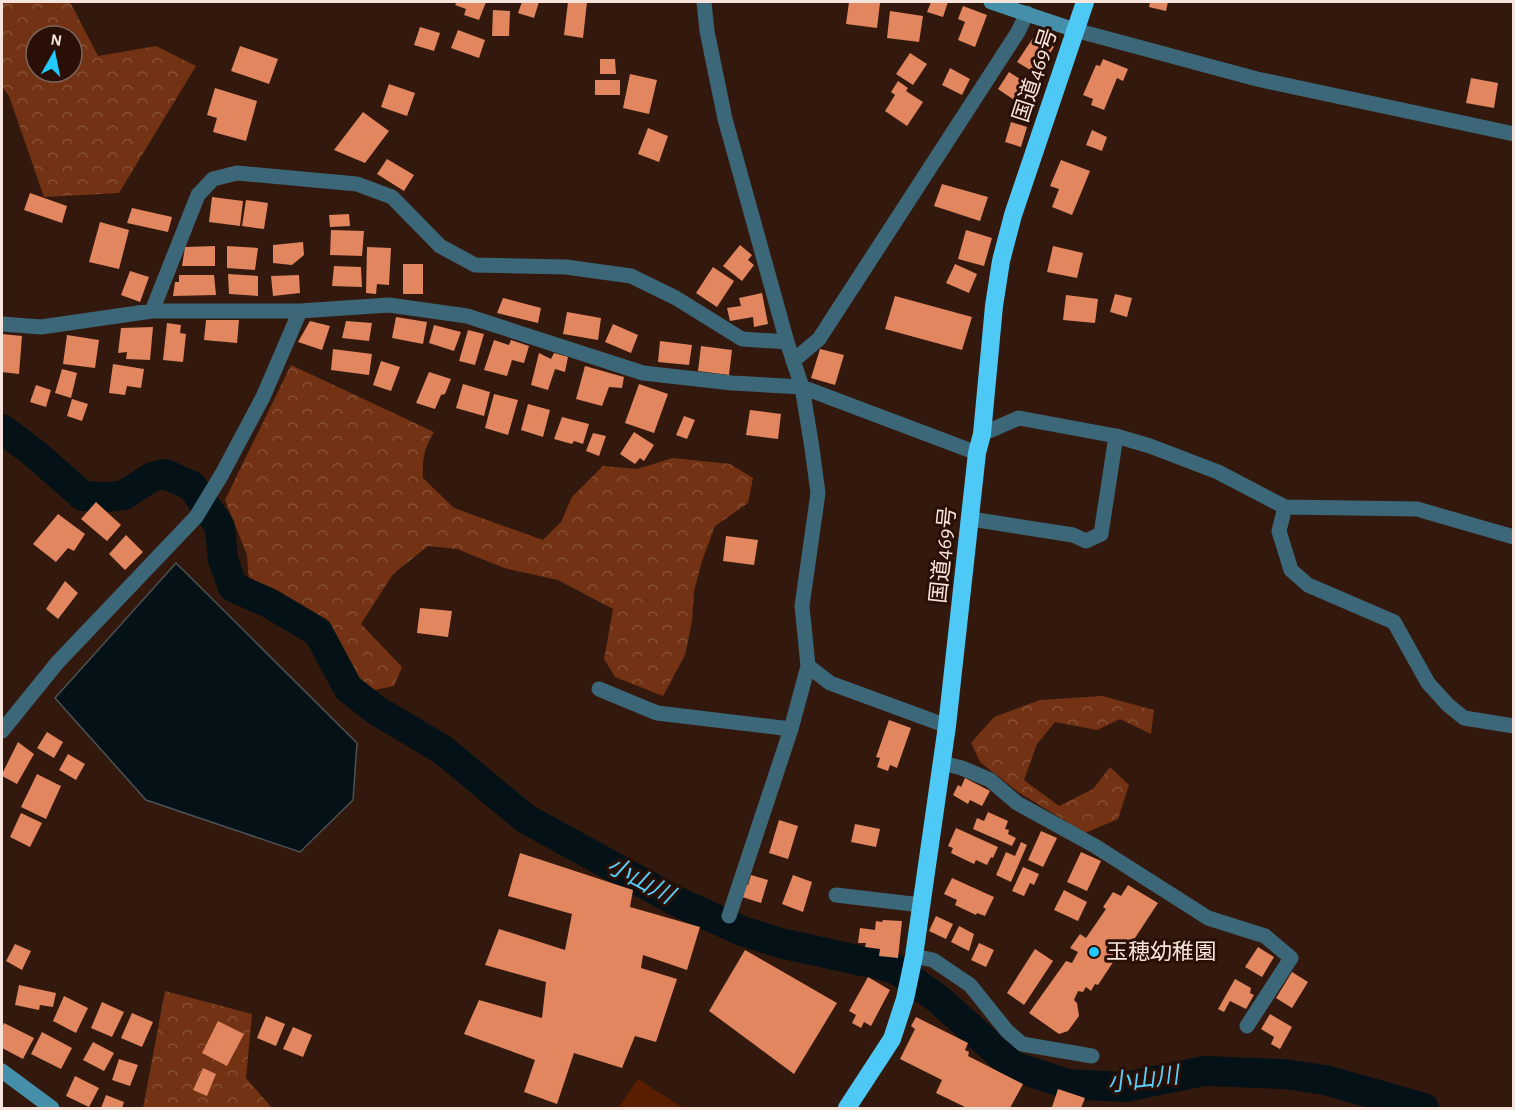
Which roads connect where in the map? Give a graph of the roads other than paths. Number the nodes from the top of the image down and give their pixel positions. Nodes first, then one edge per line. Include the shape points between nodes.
1 (704, 2) edge
2 (991, 2) edge
3 (1085, 2) edge
4 (1027, 13) junction
5 (1075, 30) junction
6 (1514, 134) edge
7 (152, 311) junction
8 (300, 311) junction
9 (2, 324) edge
10 (787, 342) junction
11 (793, 361) junction
12 (802, 387) junction
13 (982, 434) junction
14 (1116, 436) junction
15 (977, 453) junction
16 (1285, 507) junction
17 (971, 519) junction
18 (1514, 537) edge
19 (808, 666) junction
20 (599, 689) dead end
21 (947, 726) junction
22 (1514, 726) edge
23 (791, 729) junction
24 (2, 731) edge
25 (942, 763) junction
26 (836, 895) dead end
27 (921, 904) junction
28 (729, 916) dead end
29 (912, 961) junction
30 (1247, 1026) dead end
31 (1092, 1056) dead end
32 (2, 1071) edge
33 (52, 1108) edge
34 (847, 1108) edge

1 - 10 street via 725,119
2 - 4 street
3 - 5 highway, 国道469号
4 - 5 street
4 - 11 street via 819,339
5 - 6 street via 1257,79
5 - 13 highway, 国道469号 via 1001,261
7 - 8 street
7 - 9 street via 41,327
7 - 10 street via 198,195 213,179 237,173 357,184 393,197 440,246 475,265 566,267 631,276 676,298 742,339
8 - 12 street via 389,305 467,316 643,372
8 - 24 street via 263,397 198,514 57,663
10 - 11 street
11 - 12 street
12 - 15 street
12 - 19 street via 818,493 802,606
13 - 14 street via 1019,418
13 - 15 highway, 国道469号
14 - 16 street via 1218,472
14 - 17 street via 1101,534 1086,540
15 - 17 highway, 国道469号
16 - 18 street via 1417,509
16 - 22 street via 1279,531 1291,570 1308,585 1394,622 1428,683 1464,718
17 - 21 highway, 国道469号
19 - 21 street via 830,683
19 - 23 street
20 - 23 street via 657,712
21 - 25 highway, 国道469号
23 - 28 street
25 - 27 highway, 国道469号
25 - 30 street via 990,780 1017,802 1208,918 1265,936 1291,958
26 - 27 street
27 - 29 highway, 国道469号
29 - 31 street via 933,960 970,985 1022,1044
29 - 34 highway, 国道469号 via 892,1039
32 - 33 street

